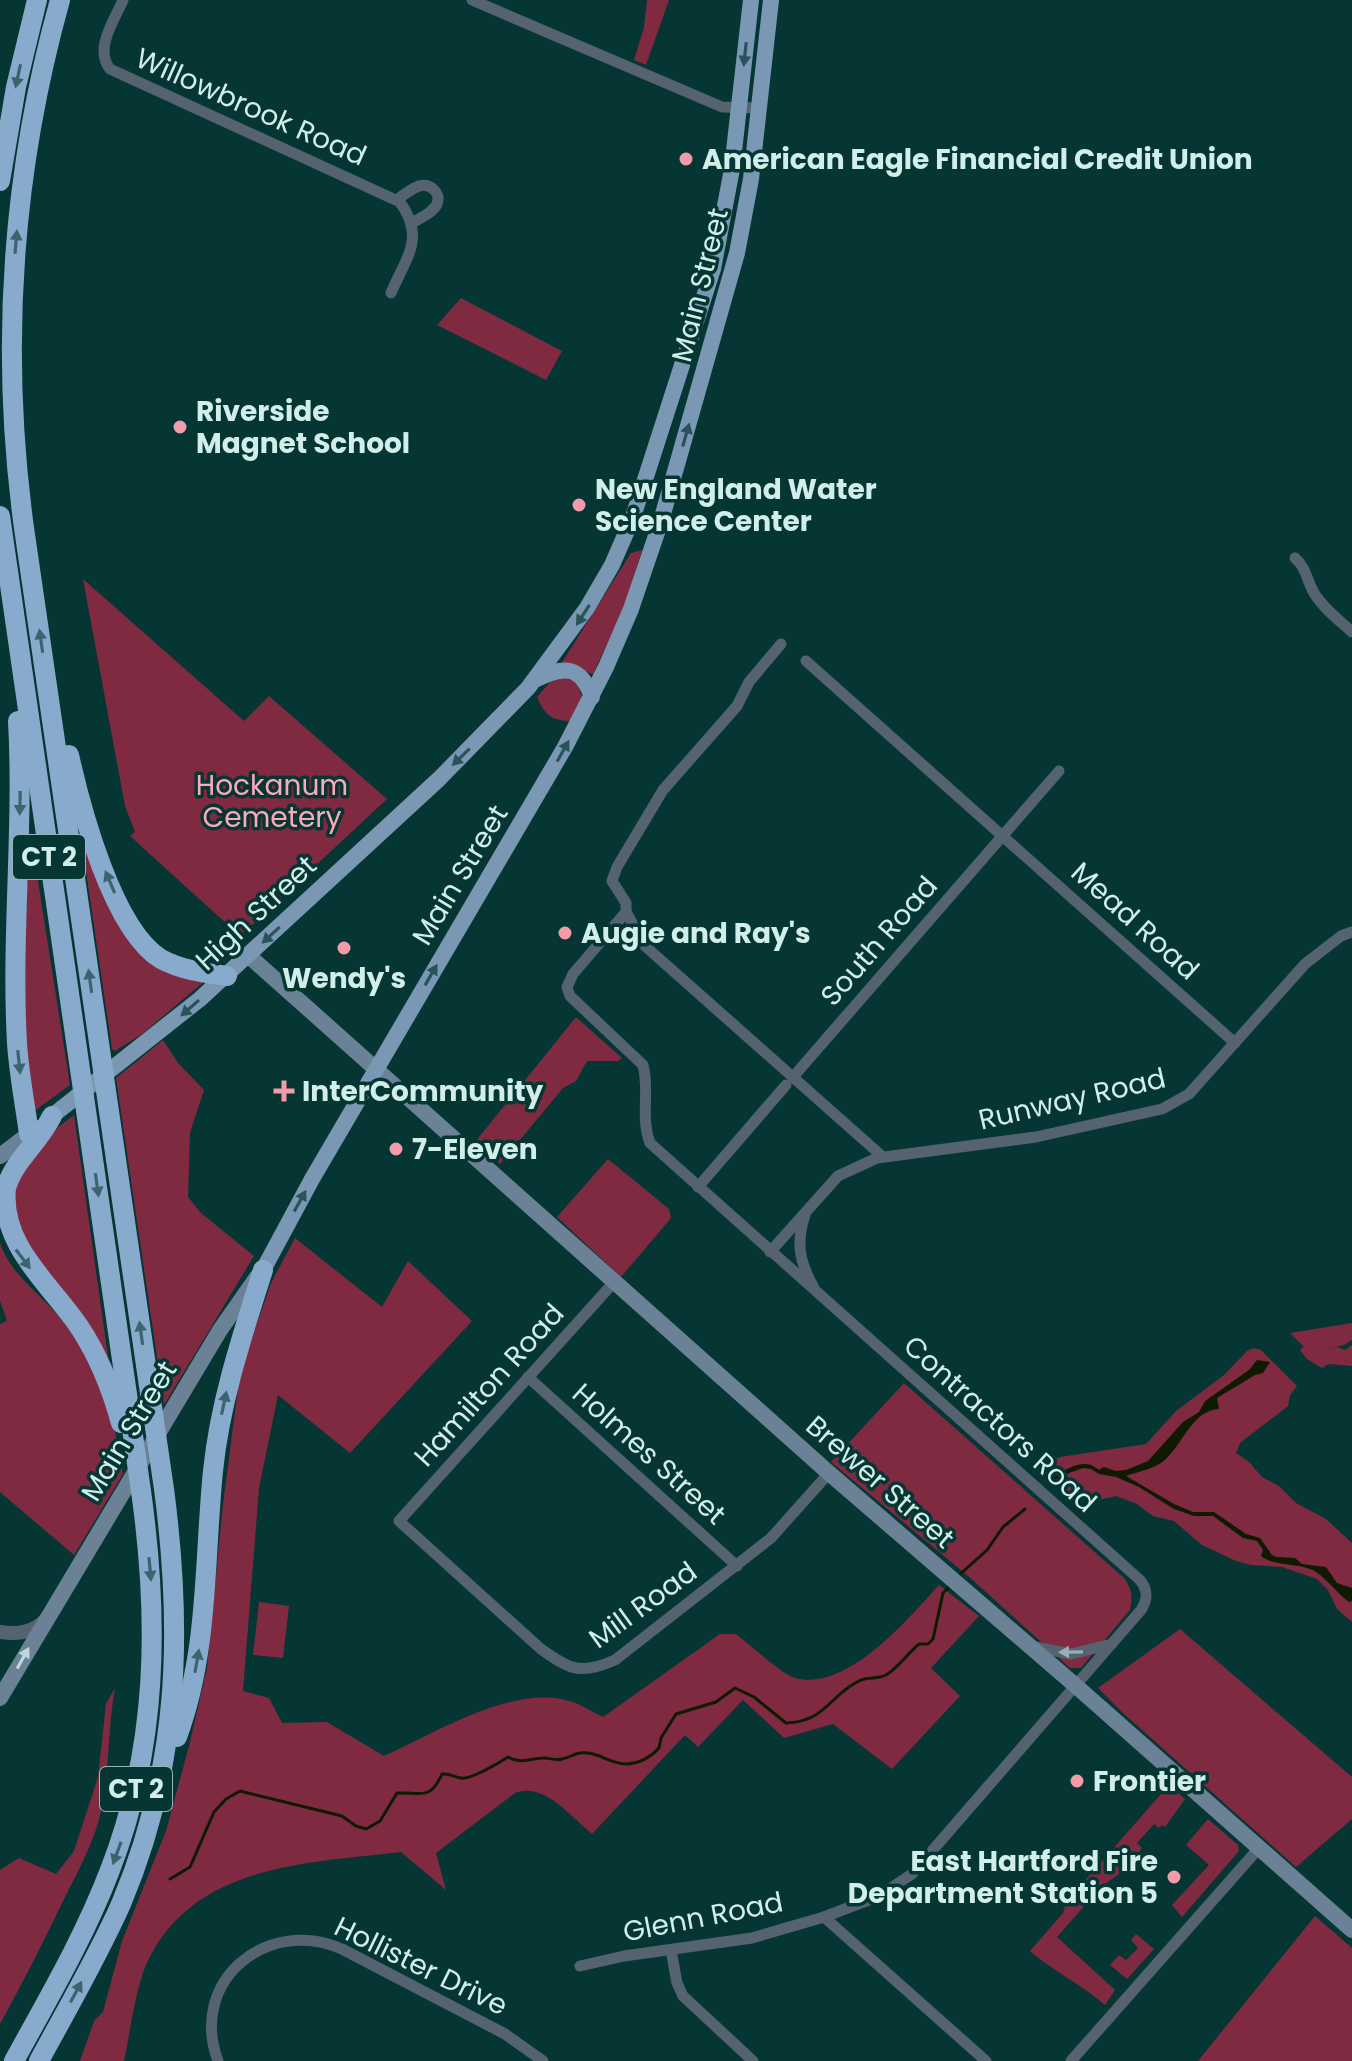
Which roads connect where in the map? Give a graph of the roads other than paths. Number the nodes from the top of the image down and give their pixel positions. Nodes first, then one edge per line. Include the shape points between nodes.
1 (37, 0) edge
2 (60, 0) edge
3 (123, 0) edge
4 (472, 0) edge
5 (751, 0) edge
6 (771, 0) edge
7 (759, 108) junction
8 (739, 109) junction
9 (0, 181) edge
10 (397, 200) junction
11 (412, 223) junction
12 (717, 249) junction
13 (737, 253) junction
14 (391, 293) dead end
15 (0, 516) edge
16 (630, 525) junction
17 (656, 536) junction
18 (1295, 558) dead end
19 (1352, 632) edge
20 (18, 641) junction
21 (781, 644) dead end
22 (806, 661) dead end
23 (534, 681) junction
24 (47, 684) junction
25 (592, 697) junction
26 (1059, 771) dead end
27 (1002, 836) junction
28 (626, 912) junction
29 (1352, 932) edge
30 (249, 956) junction
31 (227, 976) junction
32 (1235, 1043) junction
33 (377, 1070) junction
34 (789, 1081) junction
35 (52, 1116) junction
36 (29, 1134) junction
37 (3, 1152) edge
38 (883, 1157) junction
39 (698, 1187) junction
40 (808, 1207) junction
41 (2, 1209) edge
42 (770, 1252) junction
43 (263, 1270) junction
44 (615, 1281) junction
45 (817, 1293) junction
46 (528, 1377) junction
47 (130, 1447) junction
48 (829, 1473) junction
49 (399, 1521) joint
50 (737, 1566) junction
51 (47, 1618) junction
52 (0, 1632) edge
53 (1112, 1644) junction
54 (1030, 1646) junction
55 (1076, 1686) junction
56 (0, 1698) edge
57 (164, 1762) junction
58 (1259, 1848) junction
59 (824, 1917) junction
60 (1352, 1930) edge
61 (671, 1950) junction
62 (580, 1966) dead end
63 (14, 2061) edge
64 (39, 2061) edge
65 (218, 2061) edge
66 (543, 2061) edge
67 (753, 2061) edge
68 (986, 2061) edge
69 (1071, 2061) edge

1 -> 9 highway
24 -> 2 highway, CT 2 via 16,457 11,327 24,168
3 - 10 street, Willowbrook Road via 104,44 104,62 110,69
4 - 8 street via 722,107
5 -> 8 main road, Main Street
6 - 7 main road, Main Street
7 - 8 street
7 - 13 main road, Main Street
8 - 12 main road, Main Street
10 - 11 street
10 - 11 street via 421,186 435,190 436,205
11 - 14 street via 412,243
12 - 13 main road
12 - 16 main road, Main Street
17 -> 13 main road, Main Street
15 - 20 highway, CT 2
16 - 17 main road
16 -> 23 main road, High Street via 587,608
17 - 25 main road, Main Street
18 - 19 street via 1322,604
20 -> 36 highway via 16,1023
20 -> 47 highway, CT 2
21 - 28 street via 749,682 737,706 663,790 638,829 612,881
22 - 27 street, Mead Road
23 - 25 main road via 570,671 583,679
23 -> 30 main road, High Street via 471,748
31 -> 24 highway via 164,960 130,925 87,824
57 -> 24 highway, CT 2 via 173,1694 175,1602 160,1461
33 -> 25 main road, Main Street
26 - 27 street, South Road
27 - 32 street, Mead Road
27 - 34 street, South Road
28 - 34 street via 645,946
28 - 39 street, Contractors Road via 567,987 570,996 643,1065 644,1121 650,1143
29 - 32 street, Runway Road via 1305,964
30 - 31 main road, High Street
30 - 33 main road, Brewer Street
31 -> 35 main road, High Street
32 - 38 street, Runway Road via 1189,1094 1162,1109 1036,1137
43 -> 33 main road, Main Street
33 - 44 main road, Brewer Street
34 - 38 street
34 - 39 street, South Road
35 - 36 main road, High Street
35 - 41 highway via 11,1175
36 - 37 main road, High Street
38 - 40 street, Runway Road via 838,1176
39 - 42 street, Contractors Road
40 - 42 street, Runway Road
40 - 45 street via 799,1250
41 -> 47 highway via 18,1252 90,1344
42 - 45 street, Contractors Road
43 - 51 main road, Main Street via 220,1330
57 -> 43 highway via 194,1675 219,1430
44 - 46 street, Hamilton Road
44 - 48 main road, Brewer Street
45 - 53 street, Contractors Road via 1140,1580 1145,1604
46 - 49 street, Hamilton Road
46 - 50 street, Holmes Street
47 -> 63 highway, CT 2 via 130,1479 141,1500 151,1582 153,1659 135,1794 101,1893
48 - 50 street, Mill Road via 771,1538
48 - 54 main road, Brewer Street
49 - 50 street, Mill Road via 541,1649 578,1670 615,1660
51 - 52 street via 29,1630
56 -> 51 main road, Main Street
53 -> 54 street via 1071,1654
53 - 55 street, Contractors Road
54 - 55 main road, Brewer Street
55 - 58 main road, Brewer Street
55 - 59 street, Glenn Road via 912,1874 879,1896
64 -> 57 highway, CT 2 via 120,1905 149,1827
58 - 60 main road, Brewer Street
58 - 69 street
59 - 61 street, Glenn Road via 752,1938
59 - 68 street
61 - 62 street, Glenn Road
61 - 67 street via 683,1996
65 - 66 street, Hollister Drive via 212,2018 228,1975 268,1945 296,1939 342,1949 505,2034

